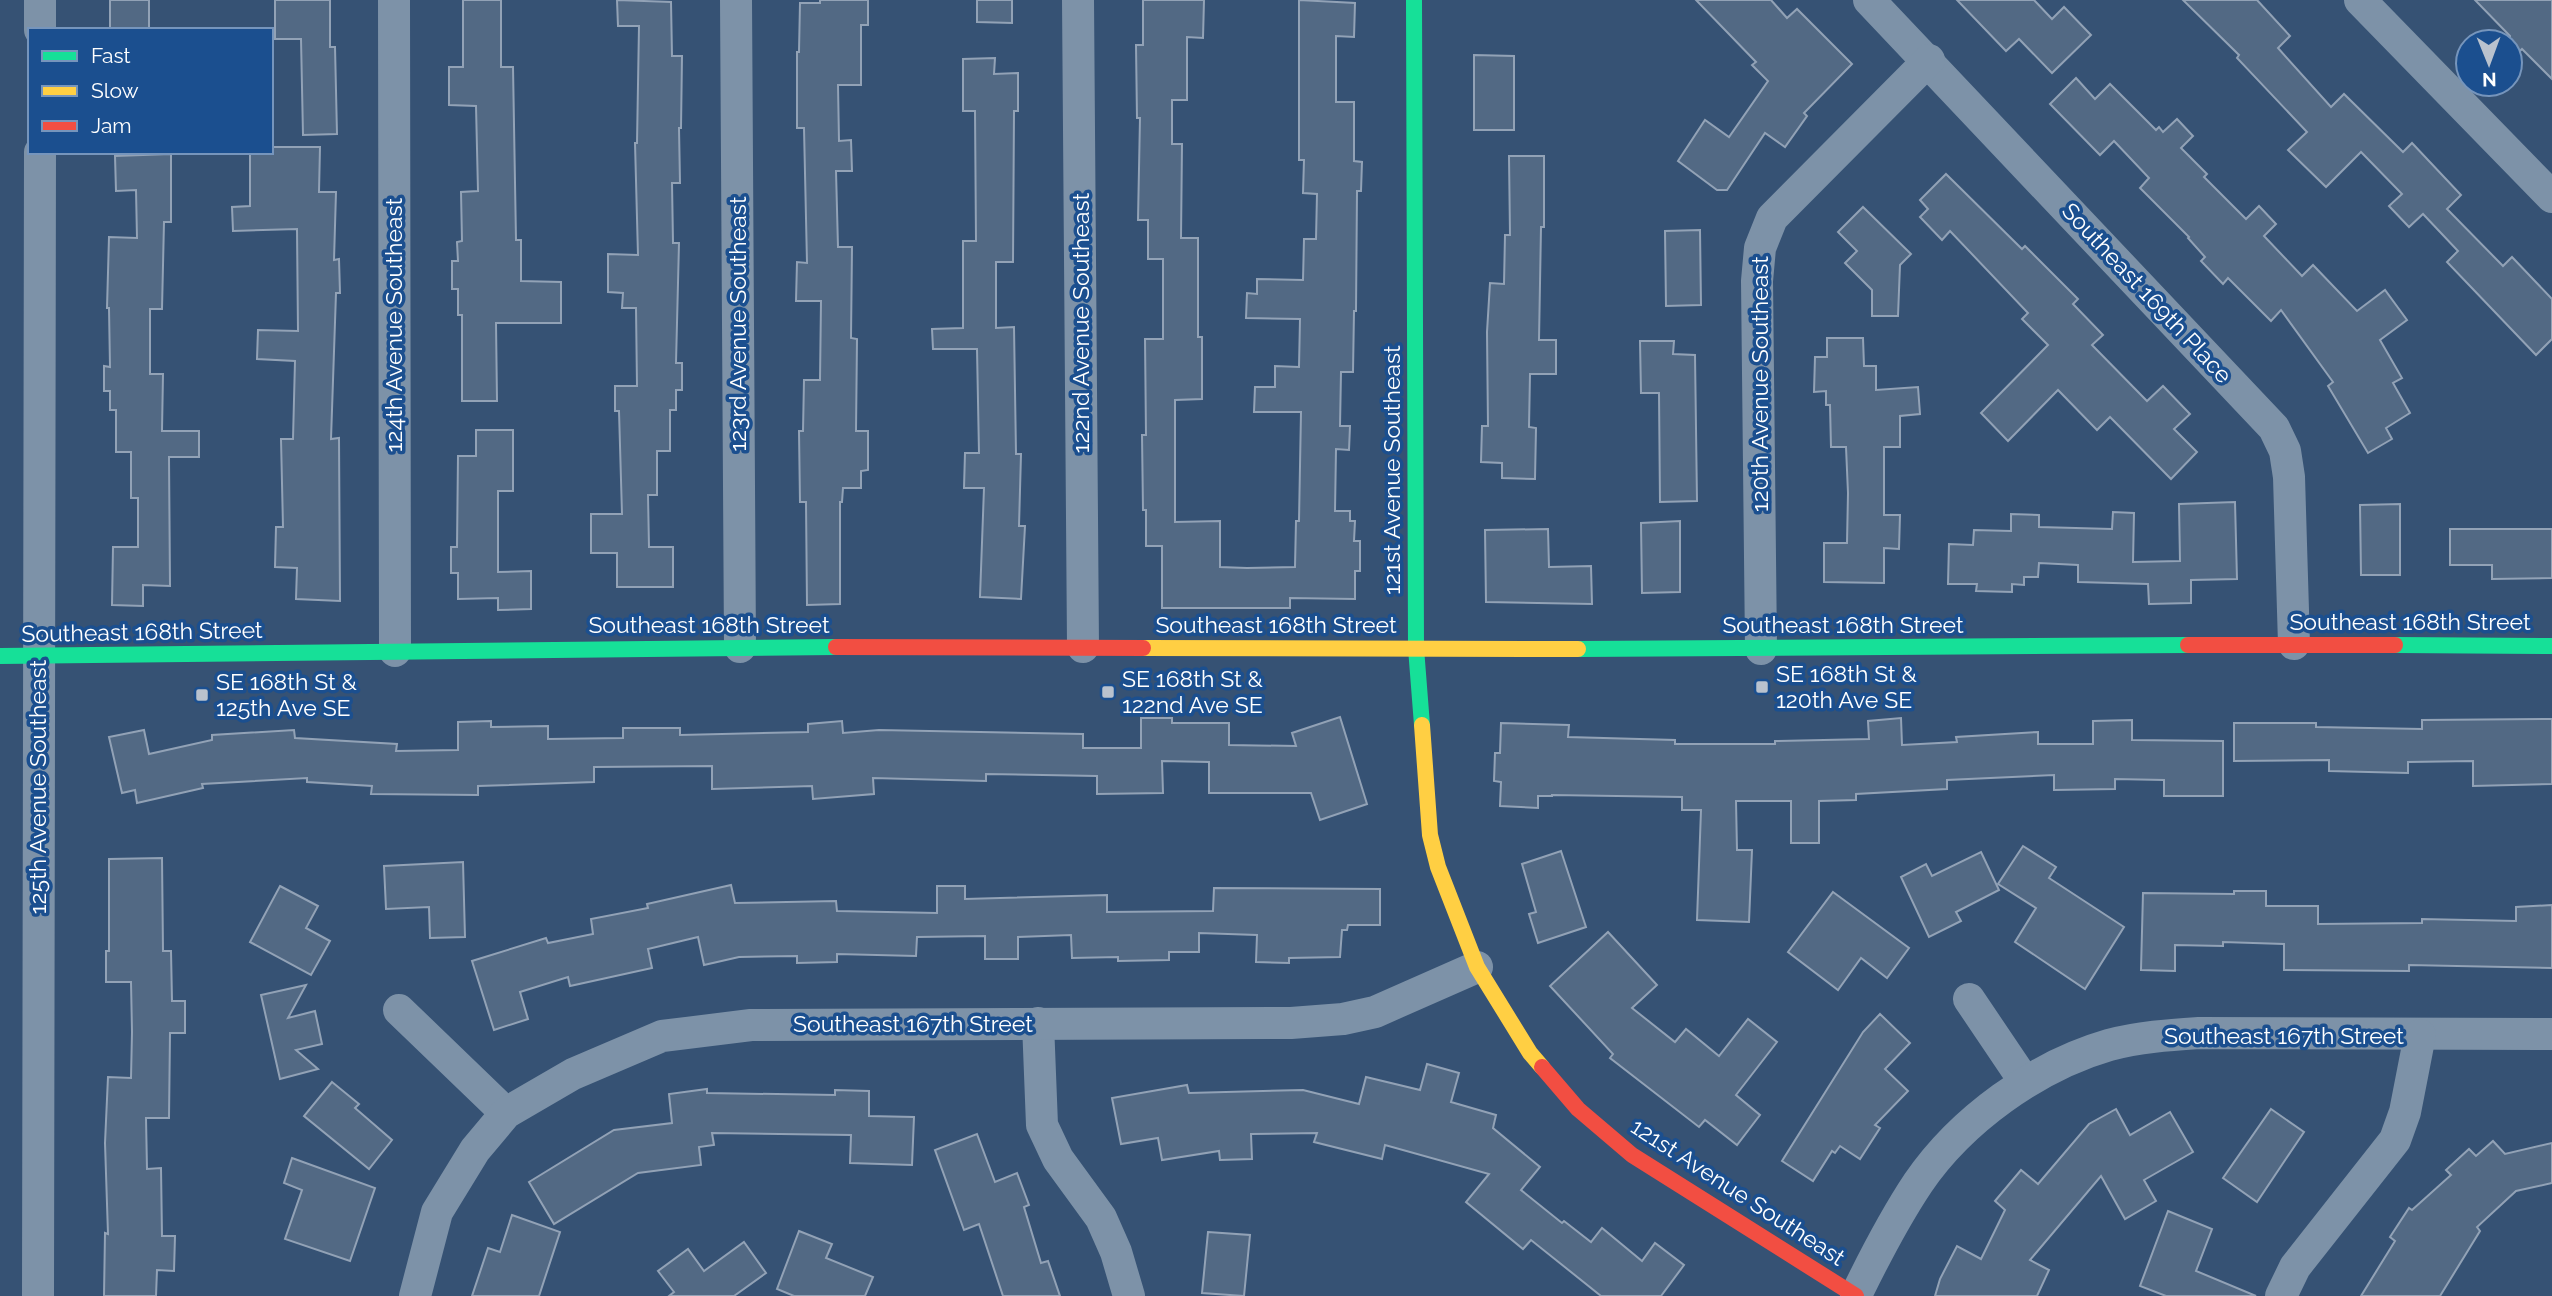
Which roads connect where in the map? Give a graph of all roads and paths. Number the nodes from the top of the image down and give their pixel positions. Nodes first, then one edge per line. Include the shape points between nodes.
1 (40, 0) edge
2 (394, 0) edge
3 (736, 0) edge
4 (1078, 0) edge
5 (1414, 0) edge
6 (1870, 0) edge
7 (2360, 0) edge
8 (40, 28) edge
9 (1929, 60) junction
10 (40, 154) edge
11 (2552, 197) edge
12 (2294, 644) junction
13 (2552, 646) edge
14 (740, 647) junction
15 (1083, 647) junction
16 (1416, 648) junction
17 (1761, 649) junction
18 (395, 650) junction
19 (0, 656) edge
20 (38, 657) junction
21 (1477, 967) junction
22 (1969, 999) dead end
23 (399, 1010) dead end
24 (1038, 1023) junction
25 (2552, 1034) edge
26 (2420, 1035) junction
27 (2025, 1082) junction
28 (506, 1112) junction
29 (1856, 1295) edge
30 (38, 1296) edge
31 (415, 1296) edge
32 (1129, 1296) edge
33 (2281, 1296) edge

1 - 8 street
2 - 18 street, 124th Avenue Southeast
3 - 14 street, 123rd Avenue Southeast
4 - 15 street, 122nd Avenue Southeast
5 - 16 street, 121st Avenue Southeast
6 - 9 street, Southeast 169th Place
7 - 11 street
9 - 12 street, Southeast 169th Place via 2274,428 2289,477
9 - 17 street, 120th Avenue Southeast via 1772,218 1760,248
10 - 20 street, 125th Avenue Southeast
12 - 13 street, Southeast 168th Street
12 - 17 street, Southeast 168th Street
14 - 15 street, Southeast 168th Street
14 - 18 street, Southeast 168th Street
15 - 16 street, Southeast 168th Street
16 - 17 street, Southeast 168th Street
16 - 21 street, 121st Avenue Southeast via 1430,835
18 - 20 street, Southeast 168th Street
19 - 20 street, Southeast 168th Street
20 - 30 street, 125th Avenue Southeast
21 - 24 street, Southeast 167th Street via 1376,1012 1343,1019
21 - 29 street, 121st Avenue Southeast via 1530,1054 1578,1109 1632,1155
22 - 27 street
23 - 28 street
24 - 28 street, Southeast 167th Street via 751,1025 663,1036 573,1073
24 - 32 street via 1042,1125 1058,1159 1101,1218
25 - 26 street, Southeast 167th Street
26 - 27 street, Southeast 167th Street via 2199,1033 2149,1037 2108,1046
26 - 33 street via 2395,1140 2295,1267
27 - 29 street, Southeast 167th Street via 1952,1143 1920,1181 1885,1235
28 - 31 street via 475,1150 437,1212

